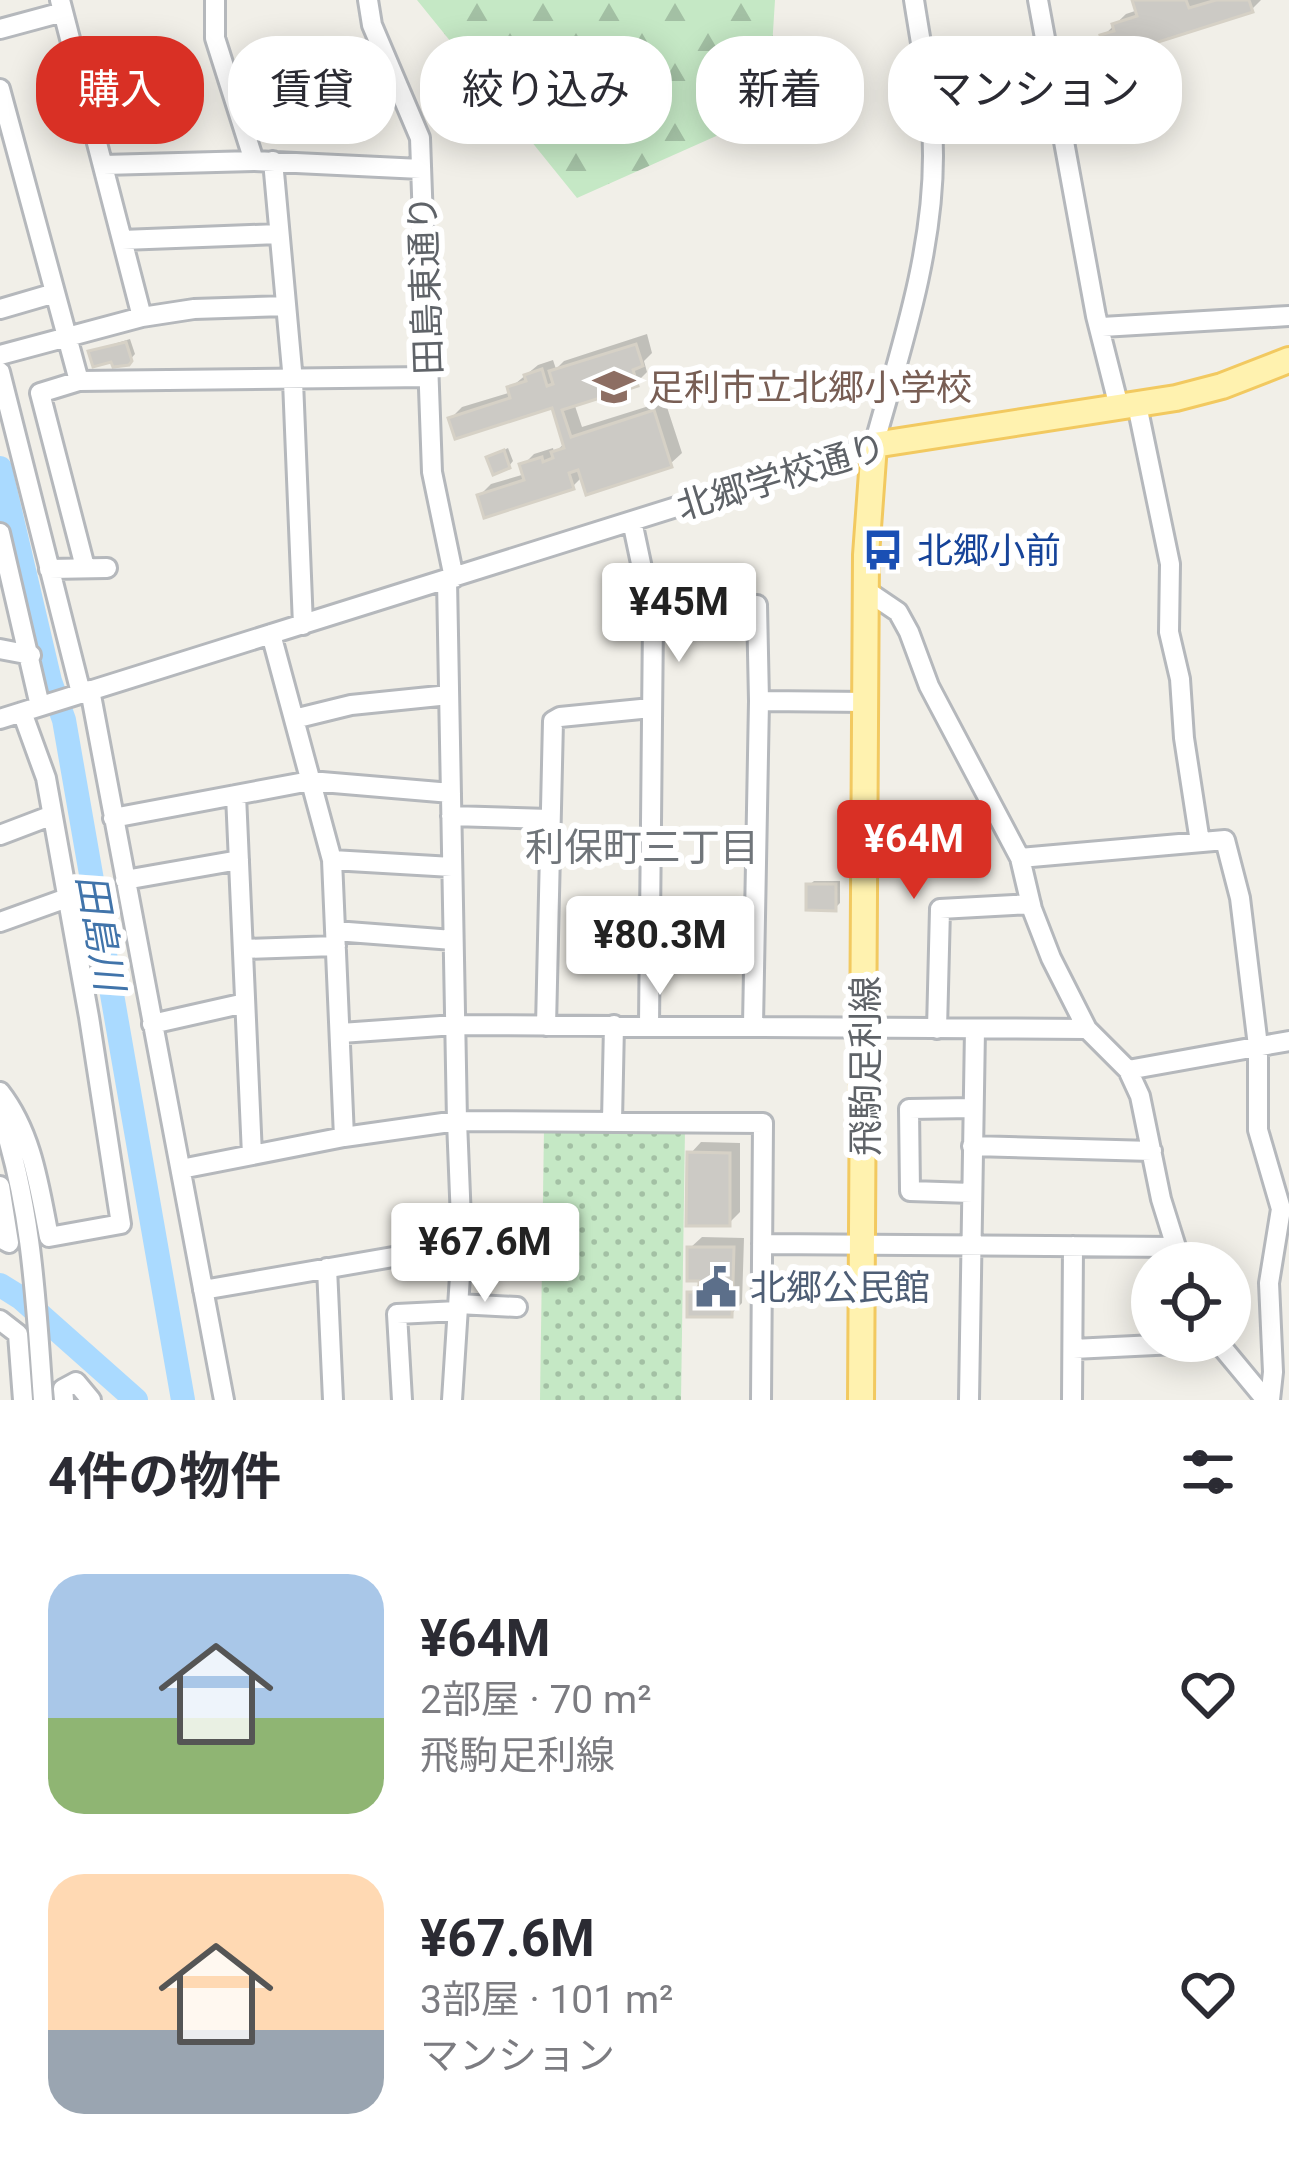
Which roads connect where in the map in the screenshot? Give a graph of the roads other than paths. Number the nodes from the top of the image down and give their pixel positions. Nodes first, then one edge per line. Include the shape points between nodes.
1 (215, 0) edge
2 (368, 0) edge
3 (914, 0) edge
4 (1038, 0) edge
5 (61, 6) edge
6 (0, 29) edge
7 (920, 36) edge
8 (1044, 36) edge
9 (0, 89) edge
10 (932, 144) edge
11 (1064, 144) edge
12 (264, 161) junction
13 (103, 165) junction
14 (421, 169) junction
15 (279, 234) junction
16 (122, 240) junction
17 (56, 293) junction
18 (286, 306) junction
19 (0, 309) edge
20 (1289, 316) edge
21 (142, 317) junction
22 (1102, 328) junction
23 (67, 337) junction
24 (0, 355) edge
25 (1289, 360) edge
26 (0, 372) edge
27 (427, 376) junction
28 (293, 381) junction
29 (79, 382) junction
30 (1128, 406) junction
31 (874, 445) junction
32 (632, 521) junction
33 (0, 533) edge
34 (85, 567) junction
35 (107, 568) dead end
36 (50, 569) junction
37 (451, 579) junction
38 (867, 592) junction
39 (653, 620) junction
40 (303, 625) junction
41 (272, 634) junction
42 (0, 649) edge
43 (31, 656) junction
44 (82, 693) junction
45 (449, 694) junction
46 (759, 701) junction
47 (868, 702) junction
48 (36, 708) junction
49 (651, 708) junction
50 (0, 718) edge
51 (294, 719) junction
52 (310, 781) junction
53 (451, 794) junction
54 (236, 795) junction
55 (50, 816) junction
56 (452, 817) junction
57 (113, 818) junction
58 (549, 819) junction
59 (0, 835) edge
60 (1200, 842) junction
61 (1020, 858) junction
62 (239, 860) junction
63 (332, 860) junction
64 (452, 866) junction
65 (125, 880) junction
66 (67, 898) junction
67 (1031, 904) junction
68 (0, 922) edge
69 (335, 938) junction
70 (453, 940) junction
71 (243, 949) junction
72 (245, 1004) junction
73 (152, 1024) junction
74 (454, 1025) junction
75 (614, 1025) junction
76 (649, 1025) junction
77 (753, 1025) junction
78 (546, 1026) junction
79 (865, 1027) junction
80 (937, 1029) junction
81 (975, 1029) junction
82 (1087, 1029) junction
83 (341, 1033) junction
84 (1289, 1041) edge
85 (1258, 1046) junction
86 (1127, 1070) junction
87 (0, 1092) edge
88 (973, 1108) junction
89 (0, 1113) edge
90 (612, 1120) junction
91 (457, 1121) junction
92 (344, 1137) junction
93 (973, 1146) junction
94 (1152, 1151) junction
95 (252, 1155) junction
96 (181, 1169) junction
97 (0, 1186) edge
98 (971, 1192) junction
99 (0, 1238) edge
100 (1175, 1242) edge
101 (762, 1244) junction
102 (462, 1245) junction
103 (864, 1245) junction
104 (970, 1245) junction
105 (1073, 1246) junction
106 (1131, 1251) edge
107 (327, 1268) junction
108 (203, 1290) junction
109 (517, 1307) dead end
110 (458, 1308) junction
111 (0, 1320) edge
112 (1131, 1346) edge
113 (1073, 1349) junction
114 (1235, 1362) edge
115 (23, 1400) edge
116 (43, 1400) edge
117 (64, 1400) edge
118 (91, 1400) edge
119 (224, 1400) edge
120 (332, 1400) edge
121 (402, 1400) edge
122 (452, 1400) edge
123 (761, 1400) edge
124 (861, 1400) edge
125 (969, 1400) edge
126 (1072, 1400) edge
127 (1268, 1400) edge

1 - 12 street via 215,38
2 - 14 street, 田島東通り via 420,138
3 - 7 street
4 - 8 street
5 - 6 street
5 - 13 street
9 - 17 street
10 - 31 street via 924,256
11 - 22 street
12 - 13 street
12 - 14 street
12 - 15 street
13 - 16 street
14 - 27 street, 田島東通り
15 - 16 street
15 - 18 street
16 - 21 street
17 - 19 street
17 - 23 street
18 - 21 street
18 - 28 street
20 - 22 street
21 - 23 street
22 - 30 street
23 - 24 street
23 - 29 street
25 - 30 main road, 北郷学校通り via 1222,386
26 - 36 street
27 - 28 street
27 - 37 street, 田島東通り via 432,472
28 - 29 street
28 - 40 street
29 - 34 street via 40,393
30 - 31 main road, 北郷学校通り
30 - 60 street via 1170,564 1169,632
31 - 32 street, 北郷学校通り
31 - 38 main road, 飛駒足利線
32 - 37 street, 北郷学校通り
32 - 39 street
33 - 43 street
34 - 35 street
34 - 36 street
36 - 44 street
37 - 40 street, 北郷学校通り
37 - 45 street, 田島東通り
38 - 47 main road, 飛駒足利線
38 - 61 street via 898,612
39 - 46 street via 758,605
39 - 49 street
40 - 41 street, 北郷学校通り
41 - 44 street, 北郷学校通り
41 - 51 street
42 - 43 street
43 - 48 street
44 - 48 street, 北郷学校通り
44 - 57 street
45 - 51 street
45 - 53 street, 田島東通り
46 - 47 street
46 - 77 street
47 - 79 main road, 飛駒足利線
48 - 50 street
48 - 55 street
49 - 58 street via 553,722
49 - 76 street
51 - 52 street
52 - 53 street
52 - 54 street
52 - 63 street
53 - 56 street, 田島東通り
54 - 57 street
54 - 62 street
55 - 59 street
55 - 66 street
56 - 58 street
56 - 64 street, 田島東通り
57 - 65 street
58 - 78 street
60 - 61 street
60 - 85 street via 1225,840
61 - 67 street
62 - 65 street
62 - 71 street
63 - 64 street
63 - 69 street
64 - 70 street, 田島東通り
65 - 73 street
66 - 68 street
66 - 87 street via 121,1224 49,1237 26,1135
67 - 80 street via 940,908
67 - 82 street
69 - 70 street
69 - 71 street
69 - 83 street
70 - 74 street, 田島東通り
71 - 72 street
72 - 73 street
72 - 95 street
73 - 96 street
74 - 78 street
74 - 83 street
74 - 91 street, 田島東通り
75 - 76 street
75 - 78 street
75 - 90 street
76 - 77 street
77 - 79 street
79 - 80 street
79 - 103 main road, 飛駒足利線
80 - 81 street
81 - 82 street
81 - 88 street
82 - 86 street
83 - 92 street
84 - 85 street
85 - 86 street
85 - 127 street via 1258,1130 1281,1209 1269,1283
86 - 94 street
88 - 93 street
88 - 98 street via 909,1109 910,1191
89 - 116 street via 22,1190
90 - 91 street
90 - 101 street via 764,1123
91 - 92 street
91 - 102 street, 田島東通り
92 - 95 street
93 - 94 street
93 - 98 street
94 - 100 street
95 - 96 street
96 - 108 street
97 - 99 street via 9,1244
98 - 104 street
101 - 103 street
101 - 123 street
102 - 107 street
102 - 110 street, 田島東通り
103 - 104 street
103 - 124 main road, 飛駒足利線
104 - 105 street
104 - 125 street
105 - 106 street
105 - 113 street
107 - 108 street
107 - 120 street
108 - 119 street
109 - 110 street
110 - 121 street via 397,1314
110 - 122 street, 田島東通り
111 - 115 street via 18,1334
112 - 113 street
113 - 126 street
114 - 127 street
117 - 118 street via 63,1389 76,1382

